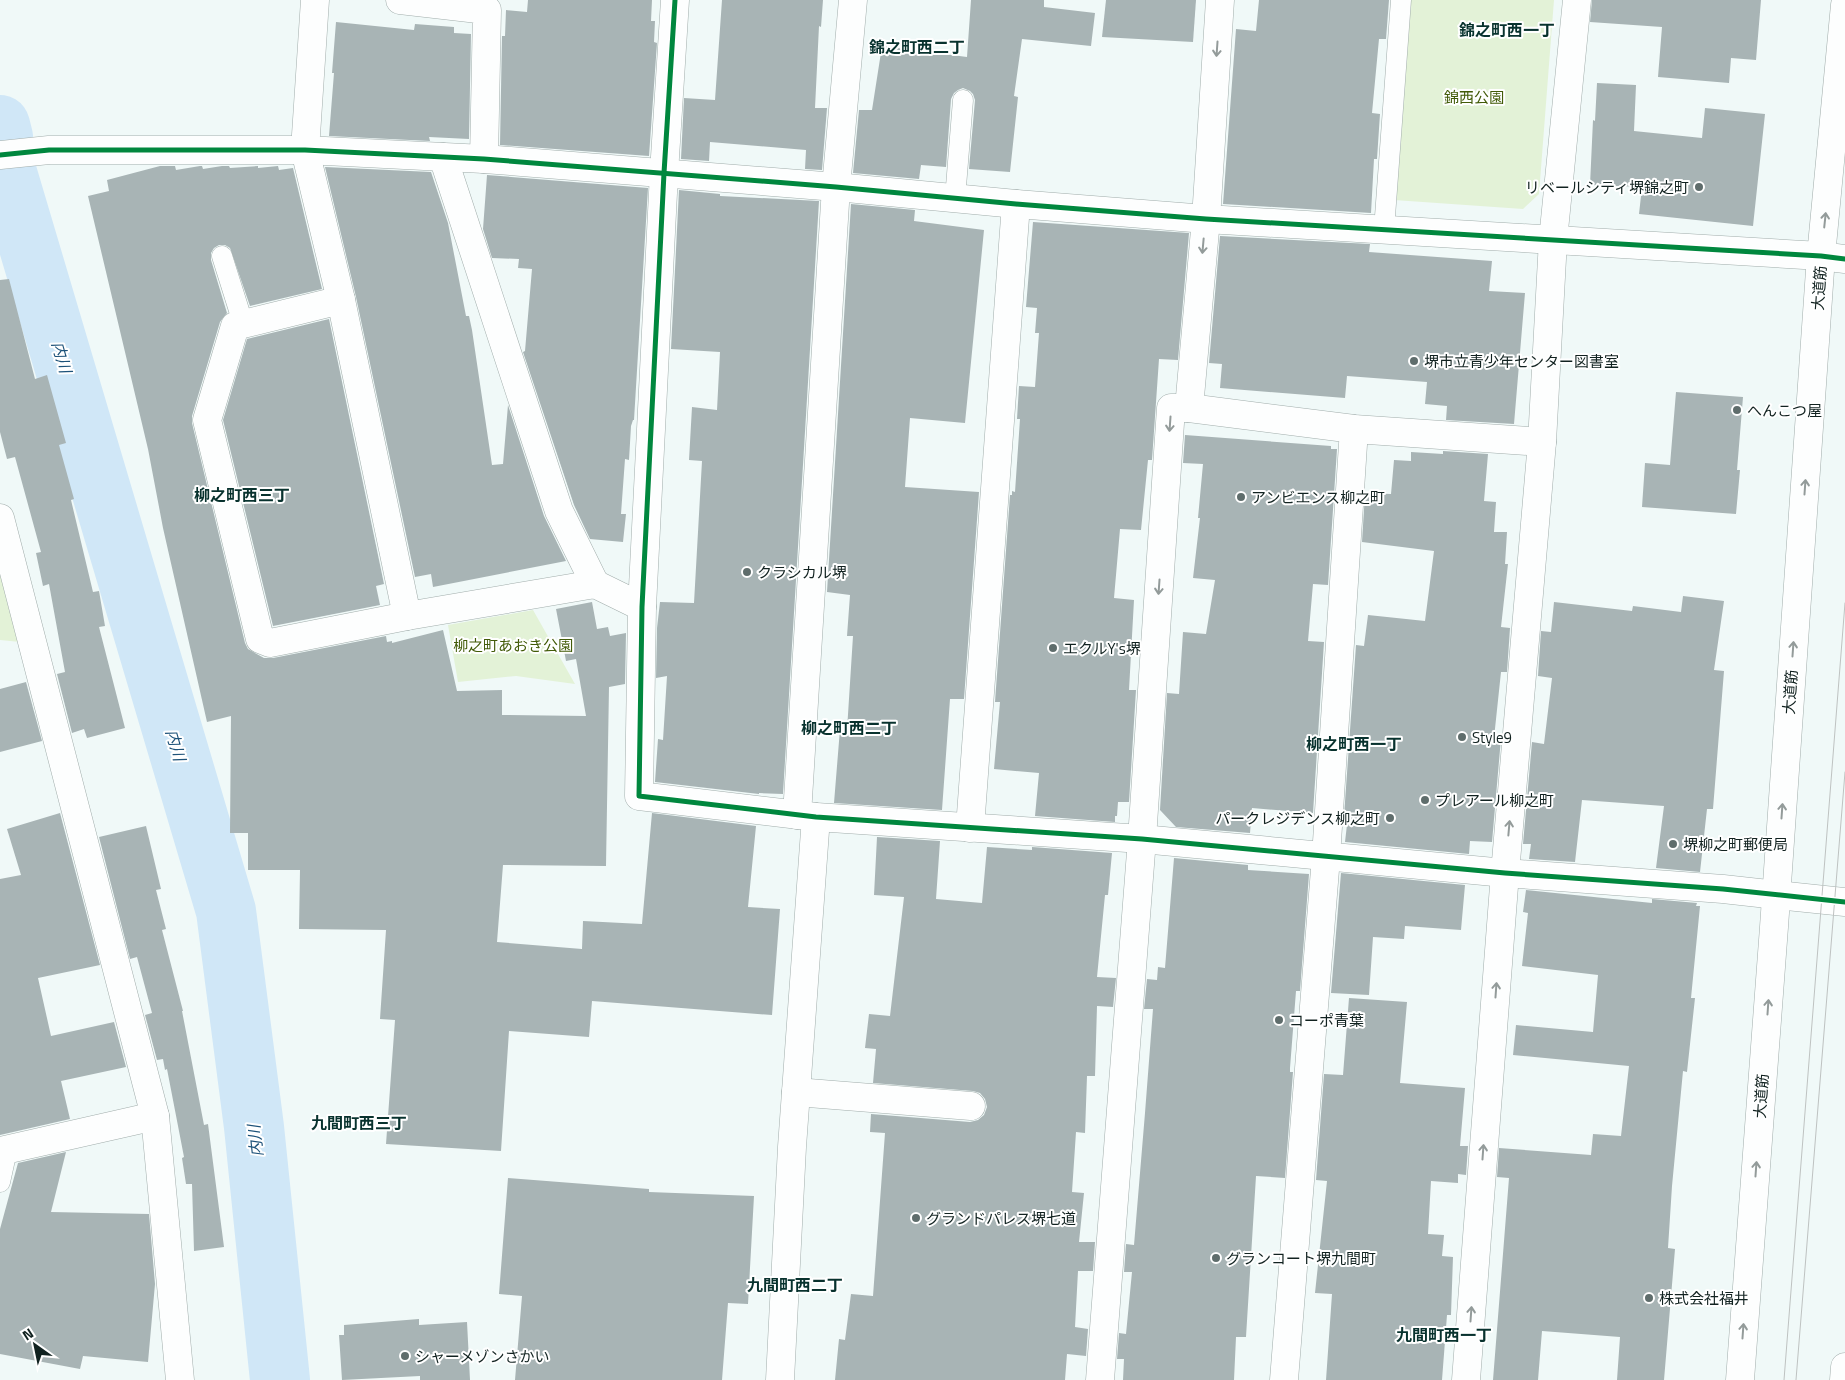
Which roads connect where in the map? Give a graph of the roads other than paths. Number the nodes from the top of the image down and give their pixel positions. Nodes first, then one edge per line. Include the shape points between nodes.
1 (315, 0) edge
2 (400, 0) edge
3 (675, 0) edge
4 (853, 0) edge
5 (1220, 0) edge
6 (1401, 0) edge
7 (1577, 0) edge
8 (1845, 5) edge
9 (963, 100) dead end
10 (305, 150) junction
11 (0, 155) edge
12 (443, 157) junction
13 (484, 159) junction
14 (664, 174) junction
15 (836, 187) junction
16 (955, 199) junction
17 (1016, 204) junction
18 (1206, 219) junction
19 (1384, 230) junction
20 (1553, 240) junction
21 (222, 256) dead end
22 (1833, 257) edge
23 (341, 300) junction
24 (243, 323) junction
25 (1189, 408) junction
26 (1354, 429) junction
27 (1542, 442) junction
28 (0, 518) edge
29 (595, 584) junction
30 (642, 607) junction
31 (407, 616) junction
32 (807, 816) junction
33 (970, 828) junction
34 (1142, 839) junction
35 (1326, 857) junction
36 (1505, 873) junction
37 (1777, 895) junction
38 (1845, 902) edge
39 (796, 1092) junction
40 (971, 1106) dead end
41 (155, 1116) junction
42 (3, 1150) edge
43 (0, 1182) edge
44 (1845, 1368) edge
45 (180, 1380) edge
46 (780, 1380) edge
47 (1100, 1380) edge
48 (1284, 1380) edge
49 (1466, 1380) edge
50 (1740, 1380) edge
51 (1844, 1380) edge

1 - 10 street
2 - 13 street via 487,10
3 - 14 street
4 - 15 street
5 -> 18 street
6 - 19 lane
7 - 20 street
22 -> 8 street, 大道筋
9 - 16 lane
10 - 11 street via 50,150
10 - 12 street
10 - 23 street
12 - 13 street
12 - 29 street via 559,511
13 - 14 street
14 - 15 street
14 - 30 street
15 - 16 street
15 - 32 street
16 - 17 street
17 - 18 street
17 - 33 street
18 - 19 street
18 -> 25 street
19 - 20 street
20 - 22 street
20 - 27 street
21 - 24 lane
37 -> 22 street, 大道筋
23 - 24 street
23 - 31 street
24 - 31 street via 235,326 207,420 260,639 270,643
25 - 26 street
25 -> 34 street via 1171,408
26 - 27 street
26 - 35 street
36 -> 27 street
28 - 41 street
29 - 30 street
29 - 31 street
30 - 32 street via 638,796
32 - 33 street
32 - 39 street
33 - 34 street
34 - 35 street
34 - 47 street
35 - 36 street
35 - 48 street
36 - 37 street
49 -> 36 street
37 - 38 street
50 -> 37 street, 大道筋
39 - 40 street
39 - 46 street
41 - 42 street
41 - 45 street
42 - 43 lane
44 - 51 street

